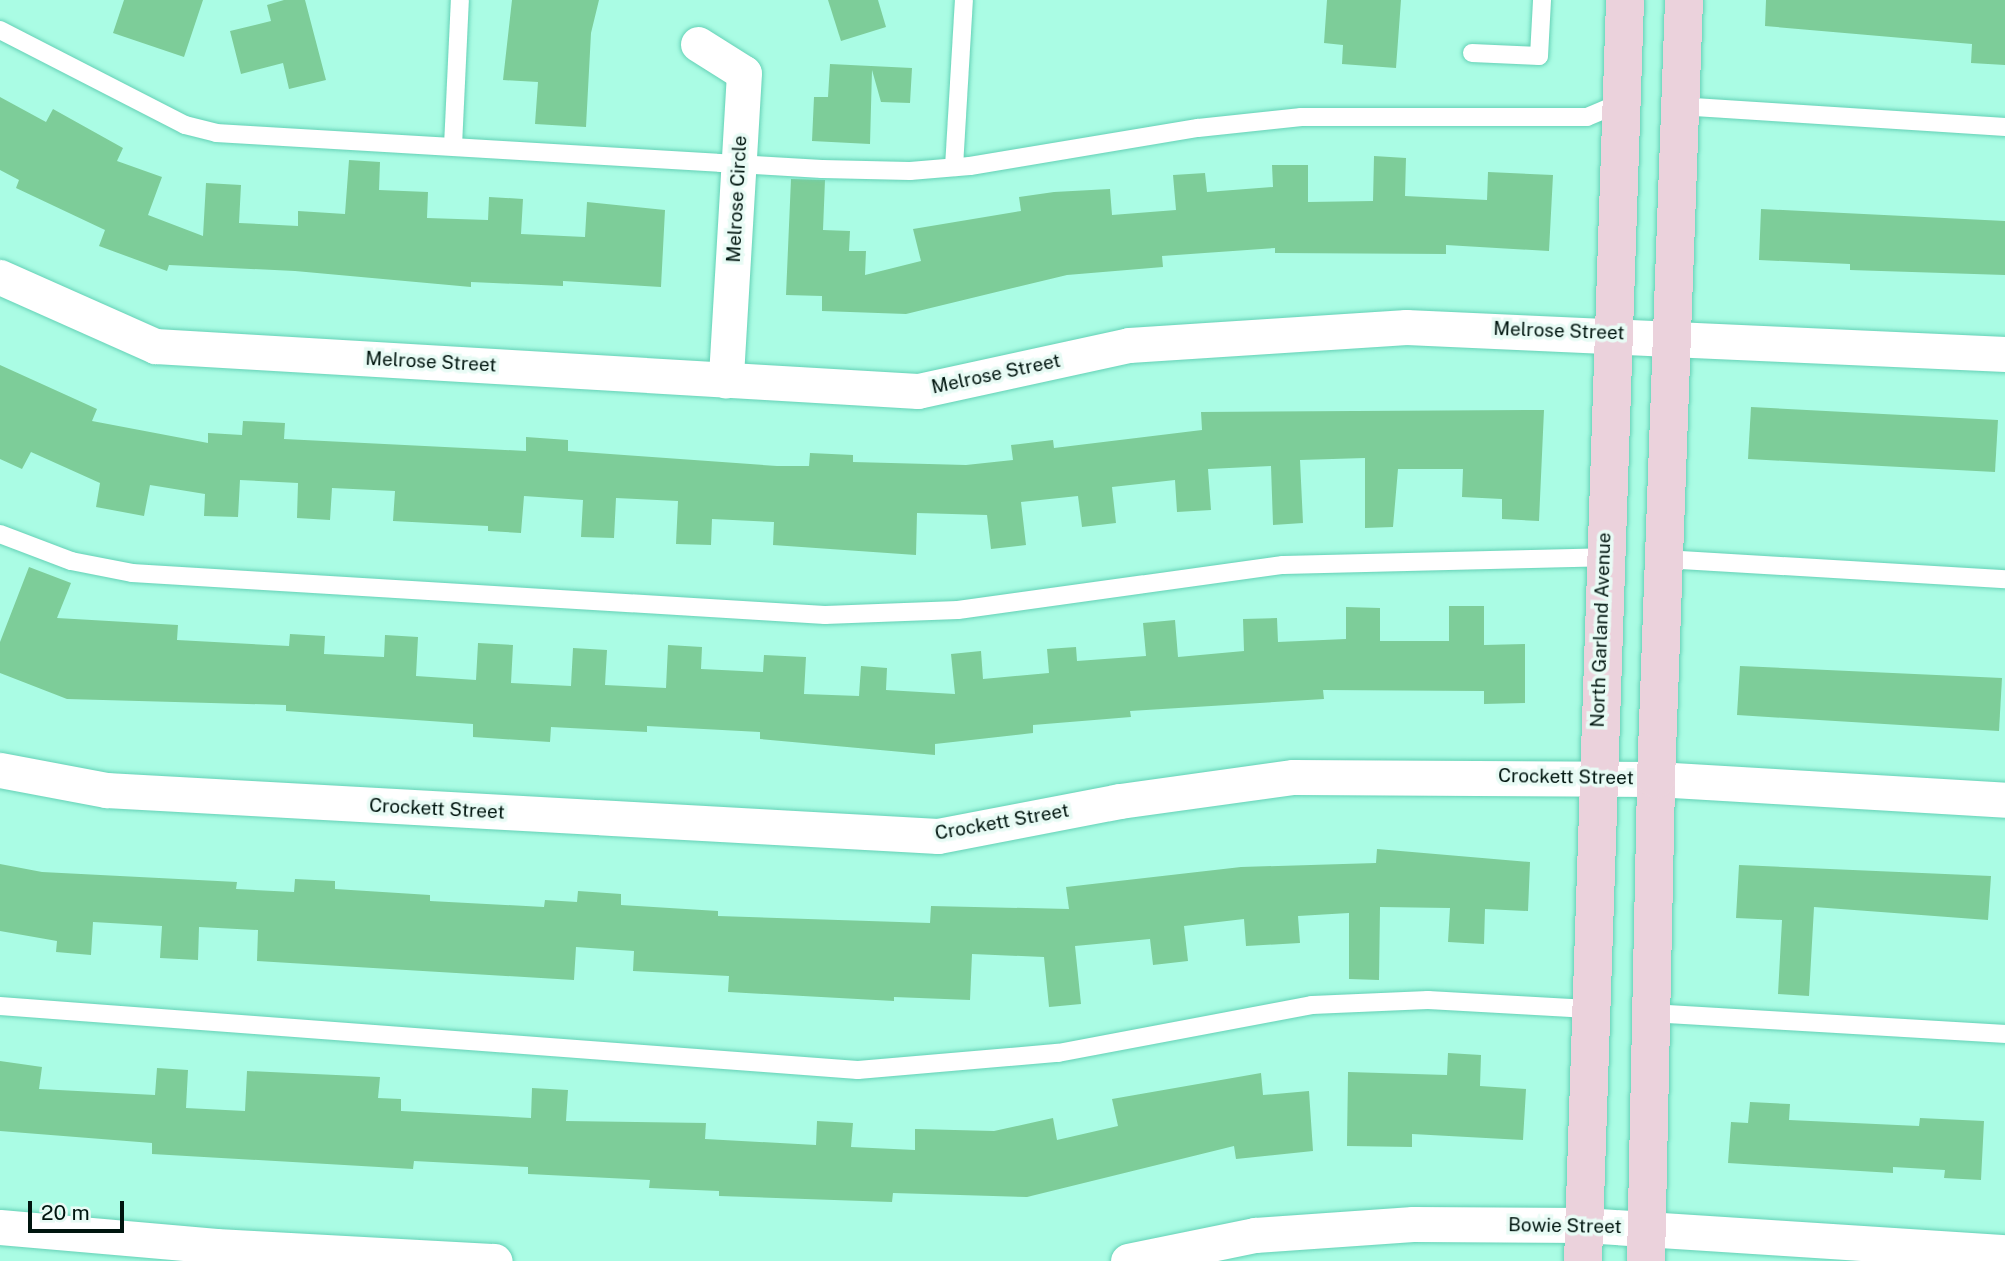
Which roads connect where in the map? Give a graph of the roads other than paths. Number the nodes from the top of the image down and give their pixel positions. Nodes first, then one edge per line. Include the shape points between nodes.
1 (460, 0) edge
2 (964, 0) edge
3 (1542, 0) edge
4 (1625, 0) edge
5 (1684, 0) edge
6 (0, 30) edge
7 (698, 44) dead end
8 (1472, 53) dead end
9 (1620, 103) junction
10 (1679, 106) junction
11 (2005, 127) edge
12 (453, 146) junction
13 (739, 163) junction
14 (954, 167) junction
15 (0, 277) edge
16 (1614, 332) junction
17 (1673, 335) junction
18 (2005, 354) edge
19 (726, 380) junction
20 (0, 534) edge
21 (1604, 556) junction
22 (1664, 559) junction
23 (2005, 579) edge
24 (0, 770) edge
25 (1595, 778) junction
26 (1656, 779) junction
27 (2005, 800) edge
28 (0, 1006) edge
29 (1589, 1009) junction
30 (1651, 1013) junction
31 (2005, 1034) edge
32 (0, 1227) edge
33 (1583, 1243) edge
34 (1647, 1245) edge
35 (2005, 1252) edge
36 (495, 1261) edge
37 (1128, 1261) edge

1 - 12 lane
2 - 14 lane
3 - 8 lane via 1539,56
4 - 9 main road, North Garland Avenue
5 - 10 main road
6 - 12 lane via 185,125 216,133
7 - 13 street, Melrose Circle via 744,73
9 - 14 lane via 1587,117 1301,117
9 - 16 main road, North Garland Avenue
10 - 11 lane
10 - 17 main road
12 - 13 lane
13 - 14 lane via 910,172
13 - 19 street, Melrose Circle
15 - 19 street, Melrose Street via 155,346
16 - 17 street, Melrose Street
16 - 19 street, Melrose Street via 1406,327 1129,345 918,391
16 - 21 main road, North Garland Avenue
17 - 18 street, Melrose Street
17 - 22 main road
20 - 21 lane via 71,561 132,573 825,615 958,610 1283,565
21 - 25 main road, North Garland Avenue
22 - 23 lane
22 - 26 main road
24 - 25 street, Crockett Street via 106,790 938,836 1120,801 1293,777
25 - 26 street, Crockett Street
25 - 29 main road, North Garland Avenue
26 - 27 street, Crockett Street
26 - 30 main road
28 - 29 lane via 858,1070 1058,1053 1312,1004 1428,1000
29 - 33 main road, North Garland Avenue
30 - 31 lane
30 - 34 main road
32 - 36 street via 216,1246
33 - 34 street, Bowie Street
33 - 37 street, Bowie Street via 1339,1227 1255,1235
34 - 35 street, Bowie Street

